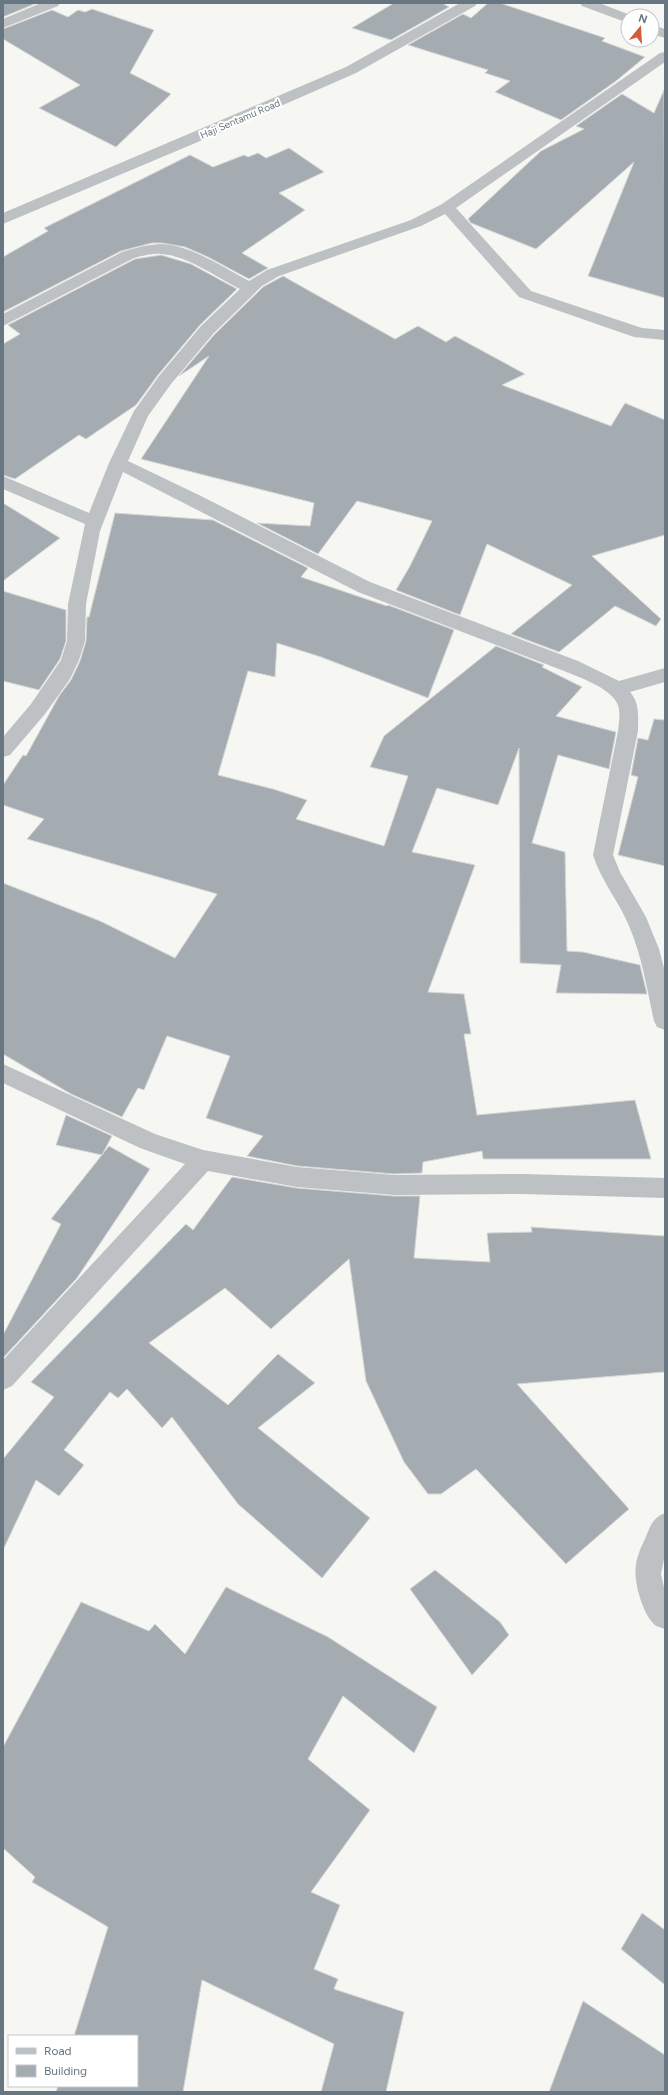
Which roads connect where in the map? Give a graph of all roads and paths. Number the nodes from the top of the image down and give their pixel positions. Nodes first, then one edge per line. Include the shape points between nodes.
1 (53, 3) edge
2 (470, 3) edge
3 (587, 3) edge
4 (620, 16) edge
5 (3, 24) edge
6 (665, 56) edge
7 (447, 207) junction
8 (3, 219) edge
9 (250, 288) junction
10 (3, 321) edge
11 (665, 335) edge
12 (118, 463) junction
13 (3, 482) edge
14 (94, 522) junction
15 (665, 675) edge
16 (616, 689) junction
17 (3, 750) edge
18 (665, 1021) edge
19 (3, 1073) edge
20 (203, 1160) junction
21 (665, 1188) edge
22 (3, 1378) edge
23 (665, 1526) edge
24 (665, 1616) edge

1 - 5 street
2 - 8 street, Haji Sentamu Road via 351,70
3 - 4 street
6 - 7 street
7 - 9 street via 416,223 273,273
7 - 11 street via 525,294 640,333
9 - 10 street via 176,252 146,250 128,255
9 - 12 street via 207,330 165,380 140,415
12 - 14 street
12 - 16 street via 364,588 571,666
13 - 14 street
14 - 17 street via 77,604 76,641 70,660 38,708
15 - 16 street
16 - 18 street via 626,700 629,713 628,731 603,855 608,870 640,925 656,977
19 - 20 street via 148,1141
20 - 21 street via 297,1177 394,1186 522,1184
20 - 22 street
23 - 24 street via 650,1557 647,1571 655,1602

